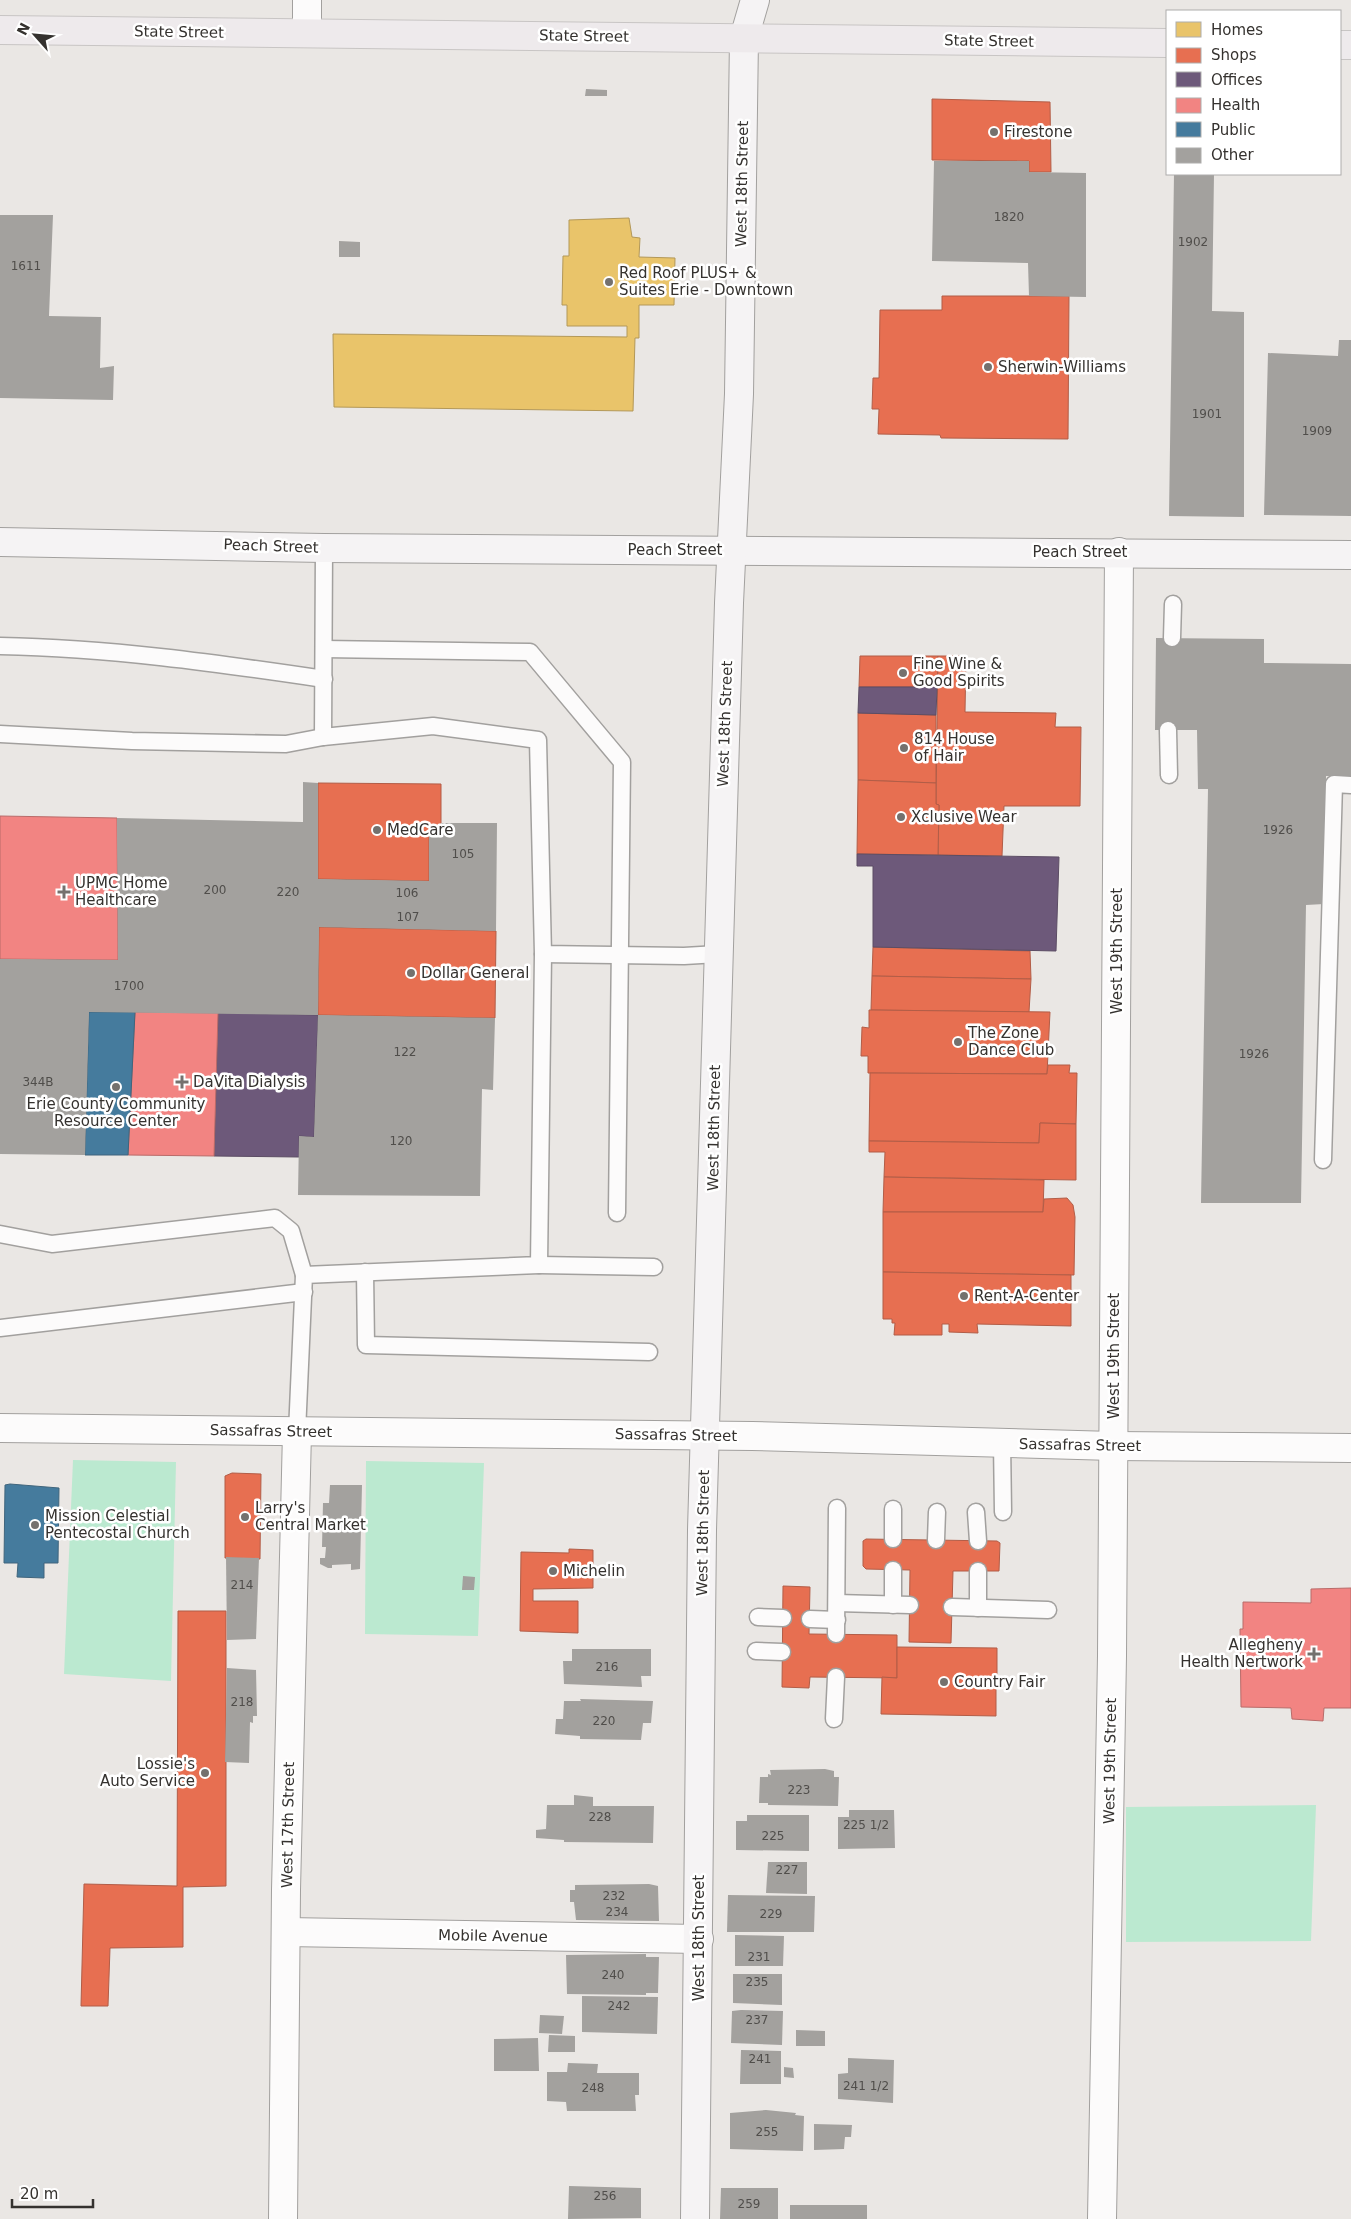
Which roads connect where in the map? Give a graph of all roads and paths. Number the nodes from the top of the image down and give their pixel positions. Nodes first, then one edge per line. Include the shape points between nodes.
1 (307, 0) edge
2 (735, 0) edge
3 (755, 0) edge
4 (0, 30) edge
5 (307, 33) junction
6 (744, 38) junction
7 (1166, 43) edge
8 (0, 542) edge
9 (324, 548) junction
10 (731, 550) junction
11 (1119, 552) junction
12 (1351, 555) edge
13 (1173, 604) dead end
14 (1172, 638) dead end
15 (0, 646) edge
16 (324, 649) junction
17 (324, 679) junction
18 (1168, 730) dead end
19 (0, 734) edge
20 (323, 736) junction
21 (1169, 775) dead end
22 (1351, 785) edge
23 (543, 954) junction
24 (718, 954) junction
25 (621, 956) junction
26 (1323, 1160) dead end
27 (617, 1213) dead end
28 (0, 1234) edge
29 (52, 1244) junction
30 (0, 1246) edge
31 (539, 1265) junction
32 (654, 1267) dead end
33 (365, 1272) junction
34 (304, 1275) junction
35 (304, 1292) junction
36 (0, 1328) edge
37 (649, 1352) dead end
38 (0, 1428) edge
39 (297, 1432) junction
40 (705, 1436) junction
41 (1002, 1442) junction
42 (1114, 1446) junction
43 (1351, 1448) edge
44 (837, 1508) dead end
45 (893, 1509) dead end
46 (937, 1512) dead end
47 (976, 1512) dead end
48 (1003, 1512) dead end
49 (893, 1539) dead end
50 (936, 1540) dead end
51 (978, 1541) dead end
52 (893, 1570) dead end
53 (978, 1571) dead end
54 (837, 1603) junction
55 (893, 1605) junction
56 (910, 1605) dead end
57 (952, 1607) dead end
58 (978, 1608) junction
59 (1048, 1610) dead end
60 (758, 1617) dead end
61 (783, 1618) dead end
62 (810, 1619) dead end
63 (756, 1651) dead end
64 (782, 1652) dead end
65 (836, 1677) dead end
66 (834, 1719) dead end
67 (286, 1932) junction
68 (700, 1939) junction
69 (283, 2219) edge
70 (696, 2219) edge
71 (1102, 2219) edge

1 - 5 street
2 - 6 main road
3 - 6 main road
4 - 5 main road, State Street
5 - 6 main road, State Street
6 - 7 main road, State Street
6 - 10 main road, West 18th Street via 739,394
8 - 9 main road, Peach Street
9 - 10 main road, Peach Street
9 - 16 lane
10 - 11 main road, Peach Street
10 - 24 main road, West 18th Street
11 - 12 main road, Peach Street
11 - 42 street, West 19th Street
13 - 14 lane
15 - 17 lane via 191,659
16 - 17 lane
16 - 25 lane via 530,652 622,762
17 - 20 lane
18 - 21 lane
19 - 20 lane via 286,744
20 - 23 lane via 433,726 538,740
22 - 26 lane via 1334,784
23 - 25 lane
23 - 31 lane
24 - 25 lane
24 - 40 main road, West 18th Street
25 - 27 lane
28 - 29 lane
29 - 30 lane
29 - 34 lane via 275,1218 291,1231
31 - 32 lane
31 - 33 lane
33 - 34 lane
33 - 37 lane via 366,1345
34 - 35 lane
35 - 36 lane
35 - 39 lane
38 - 39 street, Sassafras Street
39 - 40 street, Sassafras Street
39 - 67 street, West 17th Street
40 - 41 street, Sassafras Street
40 - 68 main road, West 18th Street
41 - 42 street, Sassafras Street
41 - 48 lane
42 - 43 street, Sassafras Street
42 - 71 street, West 19th Street
44 - 54 lane
45 - 49 lane
46 - 50 lane
47 - 51 lane
52 - 55 lane
53 - 58 lane
54 - 55 lane
54 - 62 lane via 836,1627
55 - 56 lane
57 - 58 lane
58 - 59 lane
60 - 61 lane
63 - 64 lane
65 - 66 lane
67 - 68 street, Mobile Avenue
67 - 69 street, West 17th Street
68 - 70 main road, West 18th Street

